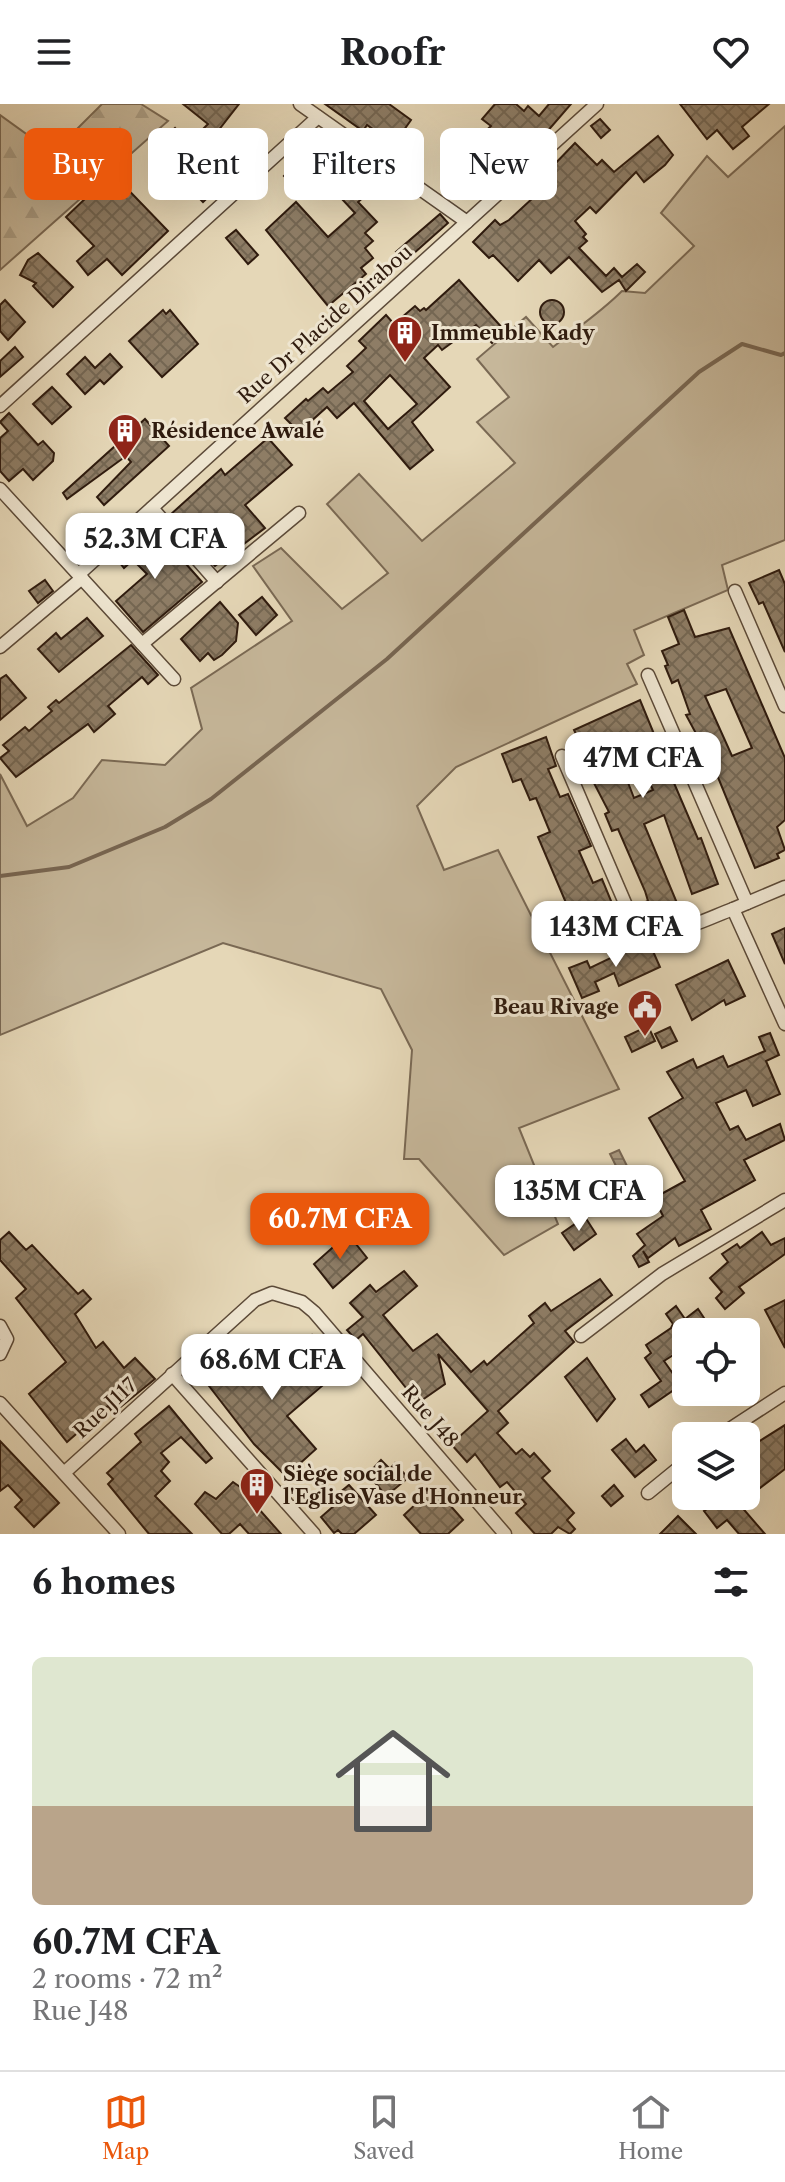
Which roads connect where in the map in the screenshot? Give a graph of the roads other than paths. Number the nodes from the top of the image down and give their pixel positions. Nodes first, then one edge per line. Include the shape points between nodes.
1 (300, 104) edge
2 (595, 105) edge
3 (318, 117) junction
4 (467, 222) junction
5 (0, 406) edge
6 (0, 489) edge
7 (152, 508) junction
8 (299, 513) dead end
9 (80, 576) junction
10 (217, 582) junction
11 (735, 591) dead end
12 (142, 644) junction
13 (0, 647) edge
14 (648, 675) dead end
15 (174, 679) dead end
16 (785, 706) edge
17 (562, 756) dead end
18 (785, 887) edge
19 (747, 903) junction
20 (733, 909) junction
21 (785, 1024) edge
22 (785, 1200) edge
23 (287, 1295) joint
24 (0, 1326) edge
25 (581, 1336) dead end
26 (0, 1354) edge
27 (172, 1374) junction
28 (785, 1393) edge
29 (0, 1403) edge
30 (740, 1422) edge
31 (64, 1473) junction
32 (672, 1473) edge
33 (648, 1493) dead end
34 (119, 1534) edge
35 (314, 1534) edge
36 (505, 1534) edge

1 - 3 street
2 - 4 street, Rue Dr Placide Dirabou
3 - 4 street
3 - 5 street
4 - 7 street, Rue Dr Placide Dirabou
6 - 9 street
7 - 9 street, Rue Dr Placide Dirabou
7 - 10 street
8 - 10 street
9 - 12 street
9 - 13 street, Rue Dr Placide Dirabou
10 - 12 street
11 - 16 street
12 - 15 street
14 - 19 street
17 - 20 street via 634,924 665,932
18 - 19 street
19 - 20 street
20 - 21 street
22 - 25 street via 662,1274
23 - 27 street, Rue J117 via 272,1293 255,1300
23 - 36 street, Rue J48 via 314,1312
24 - 26 street via 7,1339
27 - 31 street, Rue J117
27 - 35 street
28 - 30 street
29 - 31 street
31 - 34 street
32 - 33 street

